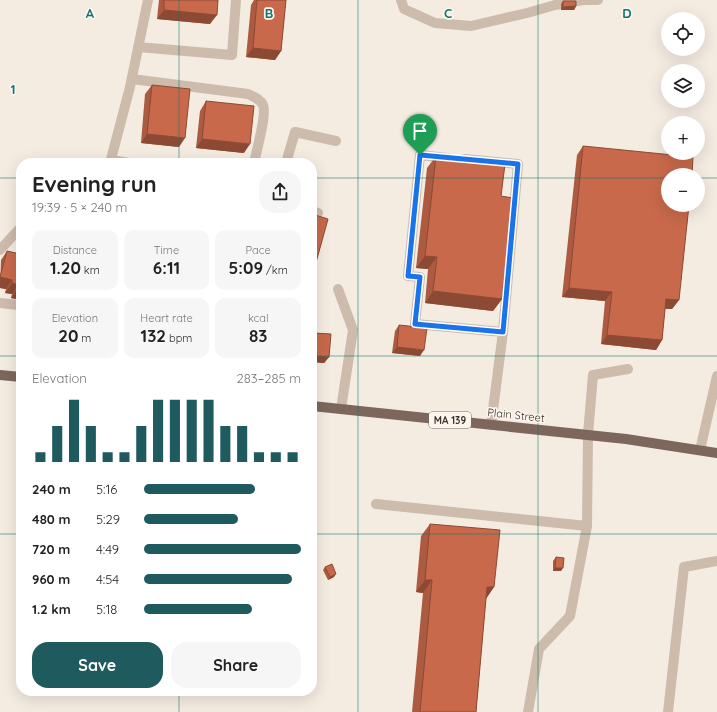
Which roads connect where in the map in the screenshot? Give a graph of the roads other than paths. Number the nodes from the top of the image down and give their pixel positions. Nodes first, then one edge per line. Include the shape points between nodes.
1 (148, 0) edge
2 (236, 0) edge
3 (401, 0) edge
4 (598, 0) edge
5 (138, 47) junction
6 (131, 83) junction
7 (336, 141) dead end
8 (112, 158) edge
9 (255, 158) edge
10 (287, 158) edge
11 (16, 232) edge
12 (0, 250) edge
13 (338, 289) dead end
14 (0, 303) edge
15 (16, 305) edge
16 (503, 332) junction
17 (628, 369) dead end
18 (0, 375) edge
19 (717, 376) edge
20 (16, 377) edge
21 (317, 407) edge
22 (341, 409) junction
23 (491, 425) junction
24 (588, 434) junction
25 (700, 450) junction
26 (717, 453) edge
27 (376, 504) dead end
28 (587, 526) junction
29 (717, 561) edge
30 (528, 712) edge
31 (668, 712) edge

1 - 5 street
2 - 5 street via 232,55
3 - 4 street via 404,9 435,22 471,26 555,5
5 - 6 street
6 - 8 street
6 - 9 street via 248,94 259,99 265,114
7 - 10 street via 295,132
11 - 12 street
13 - 22 street via 353,330
14 - 15 street
16 - 16 street via 518,164 420,155 408,276 420,277 415,324
16 - 23 street
17 - 24 street via 593,375
18 - 20 main road
19 - 25 street
21 - 22 main road, Plain Street / MA 139
22 - 23 main road, Plain Street / MA 139
23 - 24 main road, Plain Street / MA 139
24 - 25 main road, Plain Street / MA 139
24 - 28 street
25 - 26 main road, Plain Street / MA 139
27 - 28 street
28 - 30 street via 570,616 539,649
29 - 31 street via 684,567

